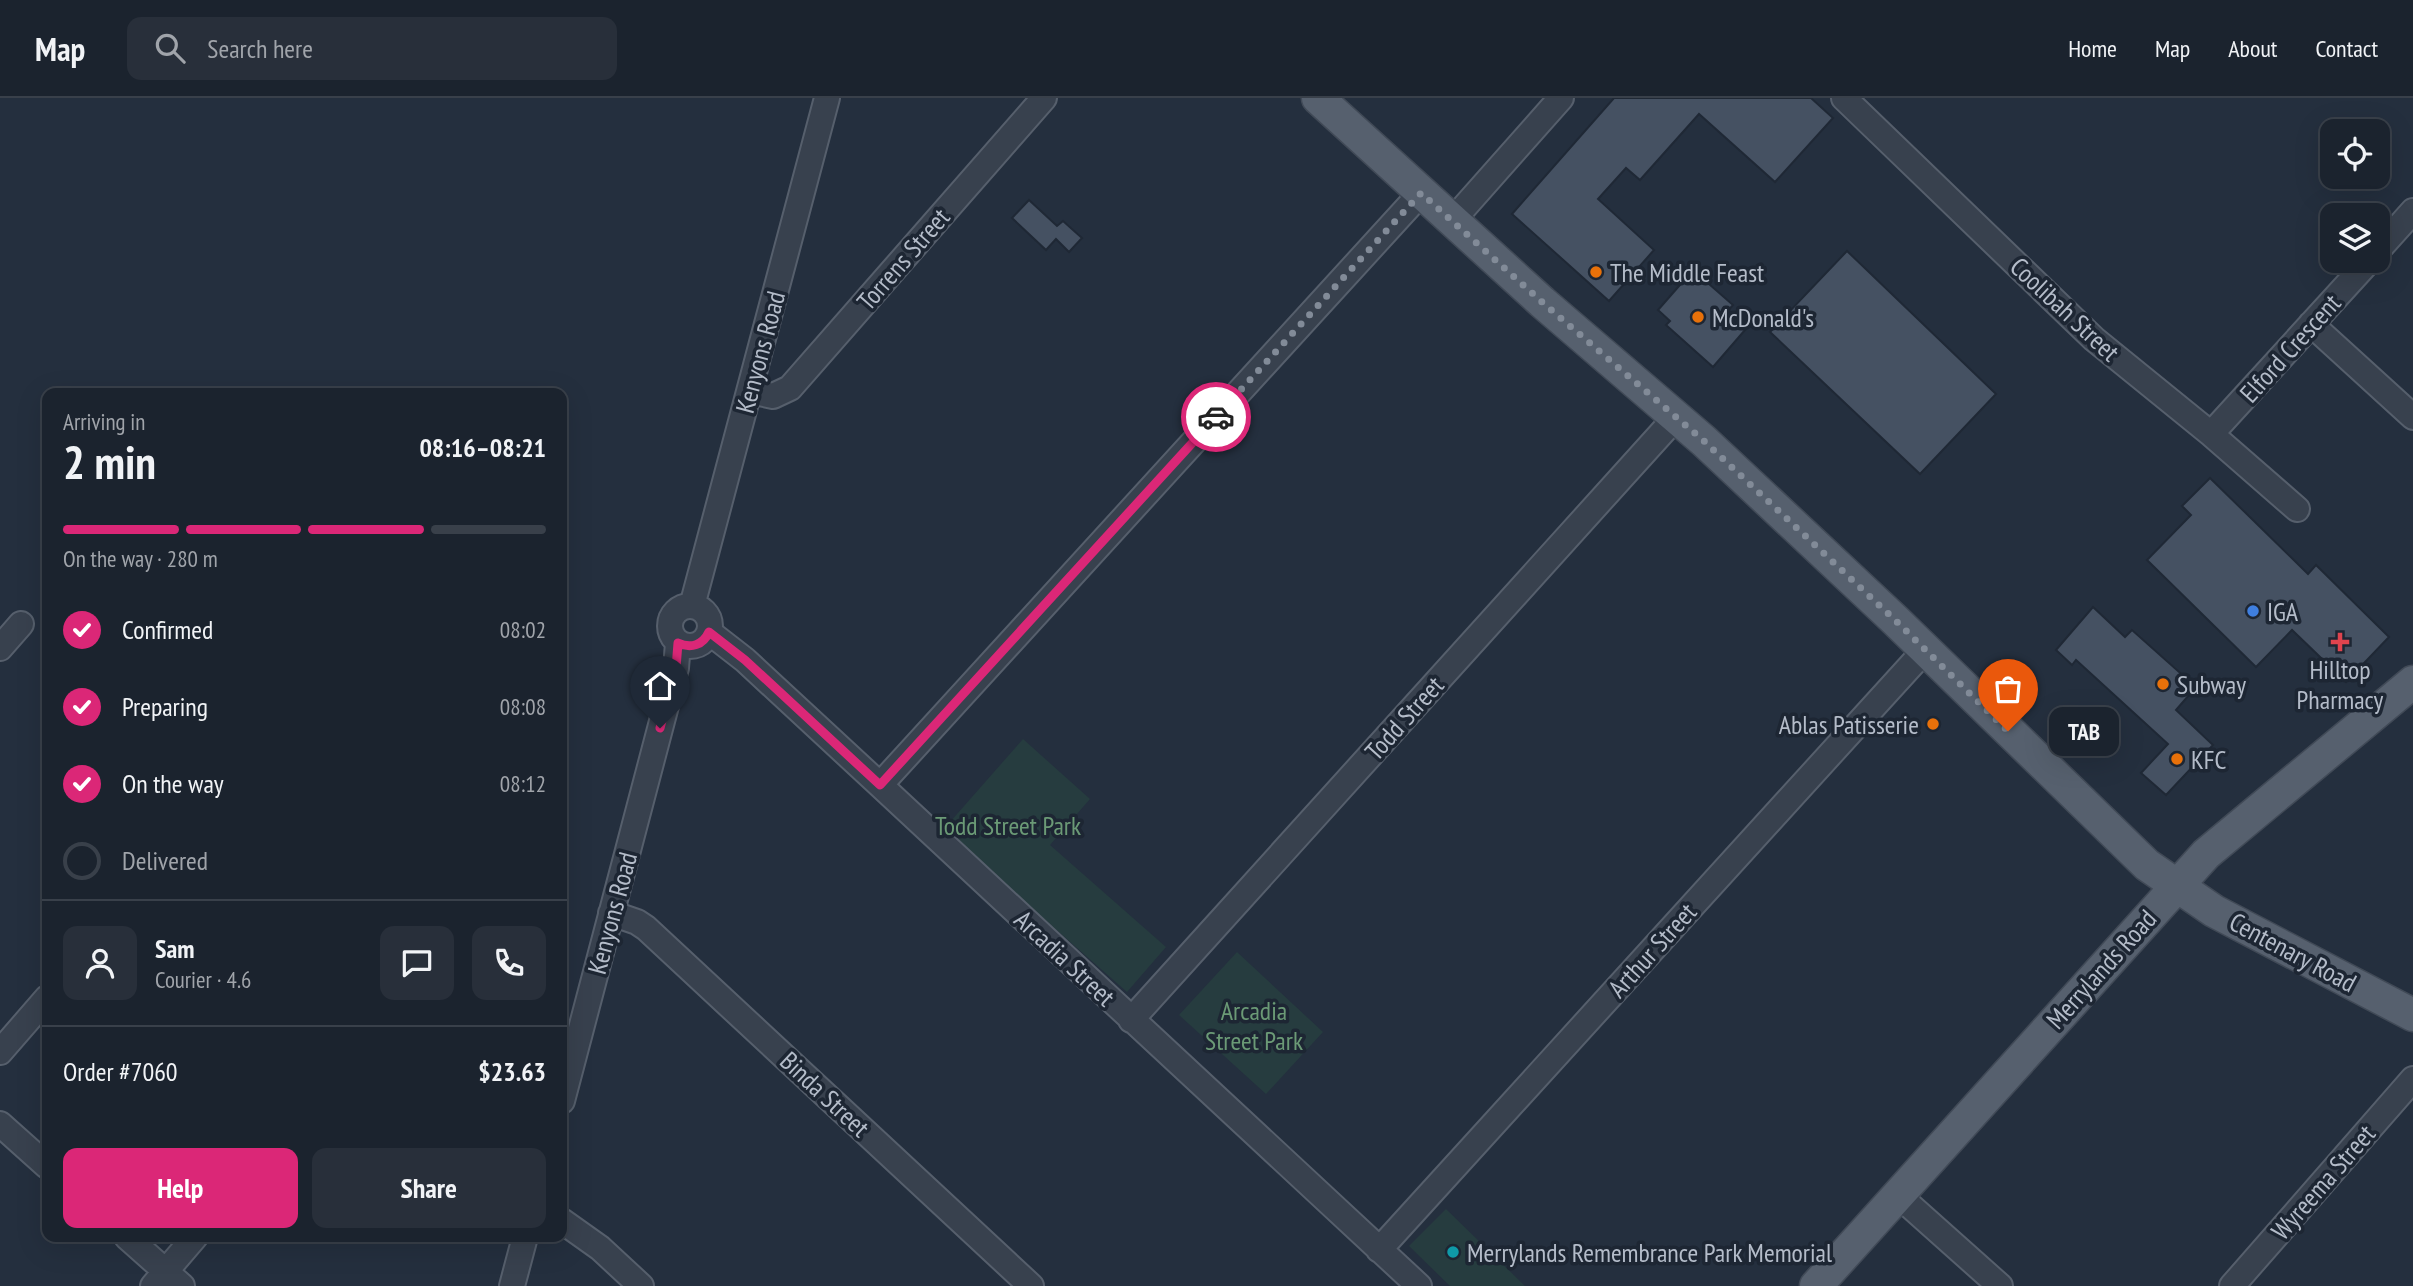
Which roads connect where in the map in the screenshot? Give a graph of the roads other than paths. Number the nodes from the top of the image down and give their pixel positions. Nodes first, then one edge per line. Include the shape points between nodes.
1 (827, 98) edge
2 (1044, 98) edge
3 (1318, 98) edge
4 (1561, 98) edge
5 (1844, 98) edge
6 (1421, 193) junction
7 (2413, 211) edge
8 (1452, 221) junction
9 (2390, 237) edge
10 (2358, 273) edge
11 (2311, 324) junction
12 (750, 391) junction
13 (1676, 416) junction
14 (2413, 417) edge
15 (2211, 434) junction
16 (2297, 509) dead end
17 (692, 606) junction
18 (21, 624) dead end
19 (709, 632) junction
20 (678, 643) junction
21 (0, 648) edge
22 (1926, 649) junction
23 (2413, 681) edge
24 (880, 785) junction
25 (2177, 885) junction
26 (611, 914) junction
27 (42, 1004) edge
28 (2413, 1015) edge
29 (1131, 1020) junction
30 (0, 1052) edge
31 (2413, 1079) edge
32 (567, 1082) edge
33 (0, 1124) edge
34 (42, 1162) edge
35 (1898, 1195) junction
36 (567, 1225) edge
37 (132, 1242) edge
38 (192, 1242) edge
39 (525, 1242) edge
40 (1379, 1250) junction
41 (167, 1281) edge
42 (512, 1286) edge
43 (641, 1286) edge
44 (1031, 1286) edge
45 (1419, 1286) edge
46 (1816, 1286) edge
47 (2000, 1286) edge
48 (2232, 1286) edge

1 - 12 street, Kenyons Road
2 - 12 street, Torrens Street via 790,388 773,396
3 - 6 main road, Centenary Road
4 - 8 street
5 - 15 street, Coolibah Street via 2094,339
6 - 8 main road, Centenary Road
6 - 24 street
7 - 9 street
8 - 13 main road, Centenary Road
10 - 11 street, Elford Crescent
11 - 14 street
11 - 15 street, Elford Crescent
12 - 17 street, Kenyons Road
13 - 22 main road, Centenary Road
13 - 29 street, Todd Street
15 - 16 street, Coolibah Street
17 - 19 street via 707,615
17 - 20 street via 679,609 671,619 671,632
18 - 21 street
19 - 20 street via 696,645
19 - 24 street, Arcadia Street
20 - 26 street, Kenyons Road via 676,668
22 - 25 main road, Centenary Road via 2147,865
22 - 40 street, Arthur Street
23 - 25 main road, Merrylands Road via 2206,853
24 - 29 street, Arcadia Street
25 - 28 main road, Centenary Road via 2214,911
25 - 35 main road, Merrylands Road
26 - 32 street, Kenyons Road
26 - 44 street, Binda Street via 646,928
27 - 30 street
29 - 40 street, Arcadia Street
31 - 48 street, Wyreema Street
33 - 34 street
35 - 46 main road, Merrylands Road
35 - 47 street
36 - 43 street
37 - 41 street
38 - 41 street
39 - 42 street
40 - 45 street, Arcadia Street

